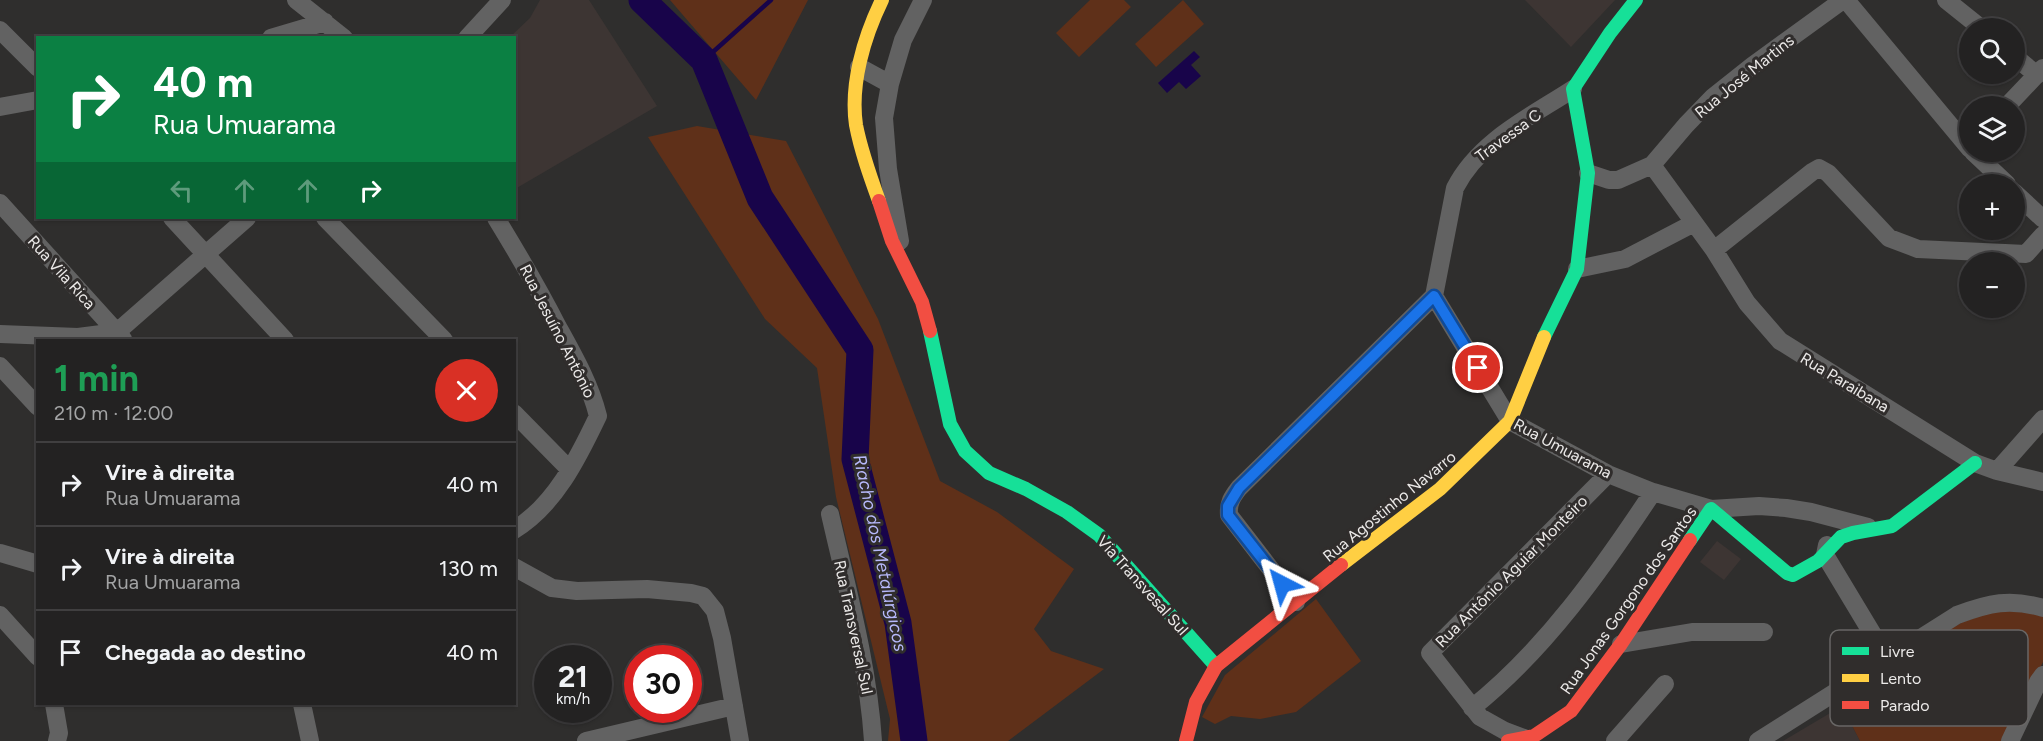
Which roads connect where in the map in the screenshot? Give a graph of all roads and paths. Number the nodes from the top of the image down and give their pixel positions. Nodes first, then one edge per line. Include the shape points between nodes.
1 (296, 0) edge
2 (502, 0) edge
3 (882, 0) edge
4 (923, 0) edge
5 (1636, 0) edge
6 (1844, 0) edge
7 (1946, 0) edge
8 (1968, 18) edge
9 (325, 22) junction
10 (0, 30) edge
11 (278, 36) edge
12 (342, 36) edge
13 (469, 36) edge
14 (2025, 62) edge
15 (36, 66) edge
16 (859, 67) junction
17 (2040, 71) edge
18 (890, 84) junction
19 (1573, 89) junction
20 (2016, 96) edge
21 (36, 100) edge
22 (0, 108) edge
23 (1959, 135) edge
24 (1984, 162) edge
25 (1652, 165) junction
26 (1588, 173) junction
27 (1997, 174) edge
28 (2025, 202) edge
29 (0, 203) edge
30 (173, 219) edge
31 (246, 219) edge
32 (326, 219) edge
33 (497, 219) edge
34 (2043, 219) edge
35 (1694, 223) junction
36 (2043, 236) edge
37 (1714, 250) junction
38 (205, 255) junction
39 (900, 255) junction
40 (1577, 269) junction
41 (1434, 296) junction
42 (0, 334) edge
43 (121, 336) edge
44 (284, 339) edge
45 (443, 339) edge
46 (0, 366) edge
47 (36, 405) edge
48 (516, 415) edge
49 (2043, 419) edge
50 (1510, 421) junction
51 (1975, 463) junction
52 (569, 469) junction
53 (1997, 471) junction
54 (1608, 474) junction
55 (2043, 482) edge
56 (1653, 492) junction
57 (1711, 509) junction
58 (830, 514) dead end
59 (1827, 516) junction
60 (516, 529) edge
61 (1880, 530) junction
62 (0, 553) edge
63 (1825, 555) junction
64 (36, 563) edge
65 (516, 568) edge
66 (1296, 602) junction
67 (2043, 608) edge
68 (0, 615) edge
69 (1871, 630) edge
70 (1933, 630) edge
71 (1764, 632) dead end
72 (1622, 644) junction
73 (36, 655) edge
74 (1216, 666) junction
75 (2043, 675) edge
76 (1665, 684) dead end
77 (1830, 695) edge
78 (2028, 703) edge
79 (54, 705) edge
80 (302, 705) edge
81 (734, 706) junction
82 (1472, 708) junction
83 (2017, 726) edge
84 (1524, 739) edge
85 (57, 741) edge
86 (310, 741) edge
87 (586, 741) edge
88 (740, 741) edge
89 (873, 741) edge
90 (1186, 741) edge
91 (1615, 741) edge
92 (1758, 741) edge
93 (2010, 741) edge

1 - 9 street
2 - 13 street
3 - 16 street, Via Transvesal Sul via 871,22
4 - 18 street, Via Transvesal Sul via 903,40
5 - 19 street
6 - 23 street
6 - 25 street, Rua José Martins via 1713,97
7 - 8 street
9 - 11 street
9 - 12 street
10 - 15 street
14 - 17 street
16 - 18 street
16 - 39 street, Via Transvesal Sul via 855,100 861,148
17 - 20 street
18 - 39 street, Via Transvesal Sul via 884,118
19 - 26 street, Rua Agostinho Navarro
19 - 41 street, Travessa C via 1490,143 1463,171 1455,188
21 - 22 street
24 - 27 street
25 - 26 street, Rua José Martins via 1618,180
25 - 35 street, Rua Paraibana
26 - 40 street, Rua Agostinho Navarro
28 - 34 street
29 - 43 street, Rua Vila Rica
30 - 38 street
31 - 38 street
32 - 45 street
33 - 52 street, Rua Jesuíno Antônio via 530,273 591,391 598,416
35 - 37 street, Rua Paraibana
35 - 40 street via 1625,259
36 - 37 street via 2027,254 1918,249 1889,238 1819,168
37 - 51 street, Rua Paraibana via 1747,303 1780,341
38 - 43 street
38 - 44 street
39 - 74 street, Via Transvesal Sul via 922,302 950,424 965,451 989,473 1067,512 1099,535
40 - 50 street, Rua Agostinho Navarro
41 - 50 street, Rua Umuarama
41 - 66 street via 1232,497 1228,515
42 - 43 street
46 - 47 street
48 - 52 street
49 - 53 street
50 - 54 street, Rua Umuarama
50 - 66 street, Rua Agostinho Navarro via 1440,489
51 - 53 street, Rua Paraibana
51 - 61 street via 1892,526
52 - 60 street, Rua Jesuíno Antônio via 550,500
53 - 55 street, Rua Paraibana
54 - 56 street, Rua Umuarama
54 - 82 street, Rua Antônio Aguiar Monteiro via 1430,652
56 - 57 street, Rua Umuarama
56 - 82 street via 1590,583 1515,670
57 - 59 street, Rua Umuarama via 1777,507
57 - 63 street via 1791,576
57 - 72 street, Rua Jonas Gorgono dos Santos
58 - 89 street, Rua Transversal Sul via 861,646
59 - 61 street, Rua Umuarama
59 - 63 street
61 - 63 street via 1846,535 1830,545
62 - 64 street
63 - 69 street
65 - 81 street via 552,588 647,589 703,596 715,611
66 - 74 street, Rua Agostinho Navarro
67 - 70 street via 2010,602 1986,604
68 - 73 street
71 - 72 street via 1692,632
72 - 84 street, Rua Jonas Gorgono dos Santos via 1571,711
74 - 90 street, Rua Agostinho Navarro via 1198,698
75 - 78 street
76 - 91 street
77 - 92 street
79 - 85 street
80 - 86 street
81 - 87 street
81 - 88 street
82 - 84 street, Rua Antônio Aguiar Monteiro via 1485,720
83 - 93 street

